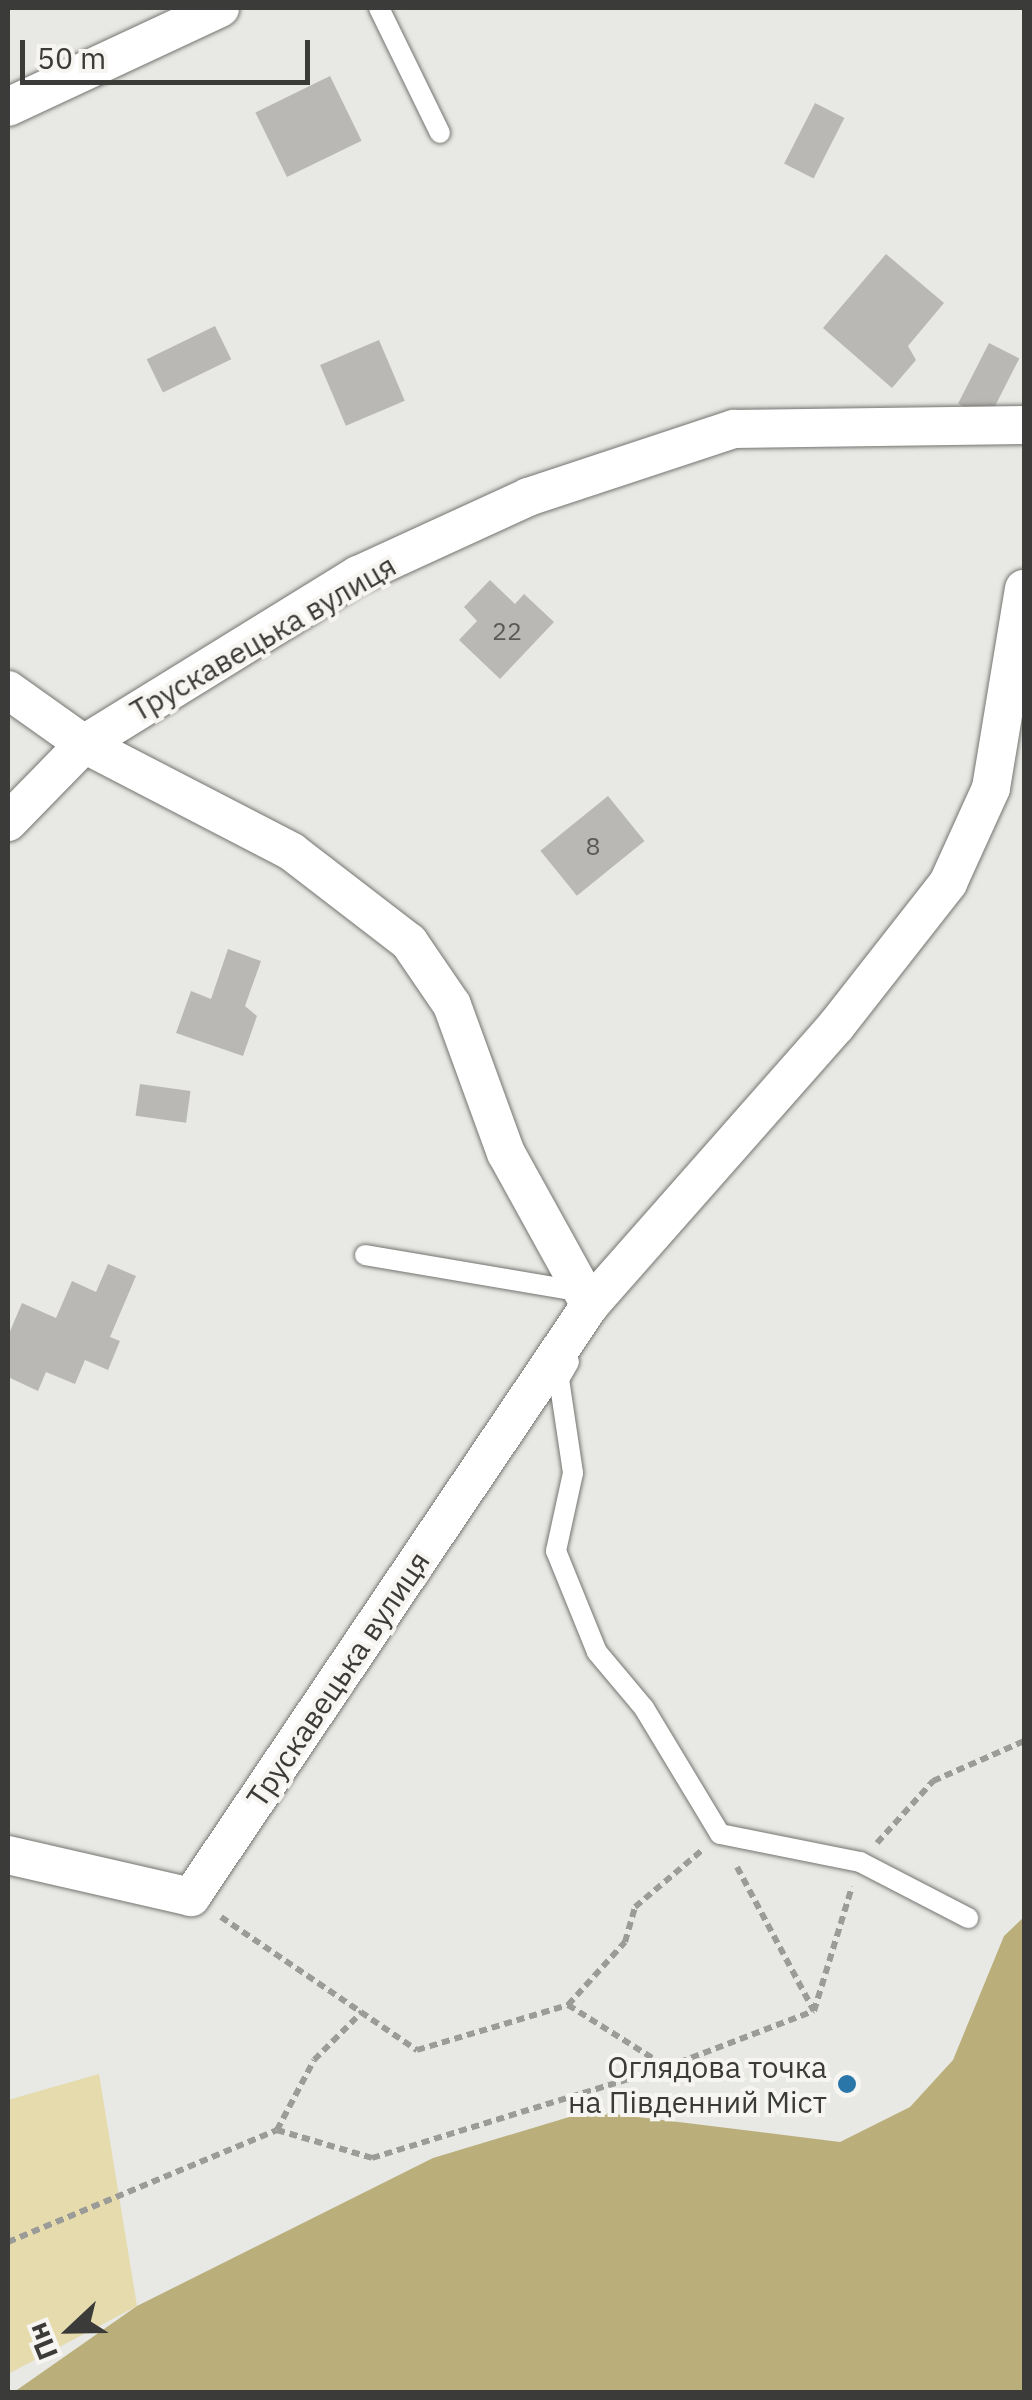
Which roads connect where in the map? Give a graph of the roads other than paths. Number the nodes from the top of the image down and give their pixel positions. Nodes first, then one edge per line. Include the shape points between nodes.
1 (220, 8) edge
2 (379, 8) edge
3 (8, 108) edge
4 (440, 133) dead end
5 (1024, 425) edge
6 (1024, 589) edge
7 (8, 690) edge
8 (84, 744) junction
9 (8, 822) edge
10 (365, 1255) dead end
11 (586, 1299) junction
12 (8, 1855) edge
13 (968, 1918) dead end

1 - 3 street
2 - 4 lane
5 - 8 street, Трускавецька вулиця via 734,428 528,498 358,575
6 - 11 street, Трускавецька вулиця via 992,788 948,883 836,1026
7 - 8 street, Трускавецька вулиця
8 - 9 street, Трускавецька вулиця
8 - 11 street, Трускавецька вулиця via 292,852 409,942 452,1005 506,1153
10 - 11 lane
11 - 12 street, Трускавецька вулиця via 191,1897
11 - 13 lane via 582,1338 560,1378 573,1474 556,1551 597,1652 644,1708 720,1834 860,1862

